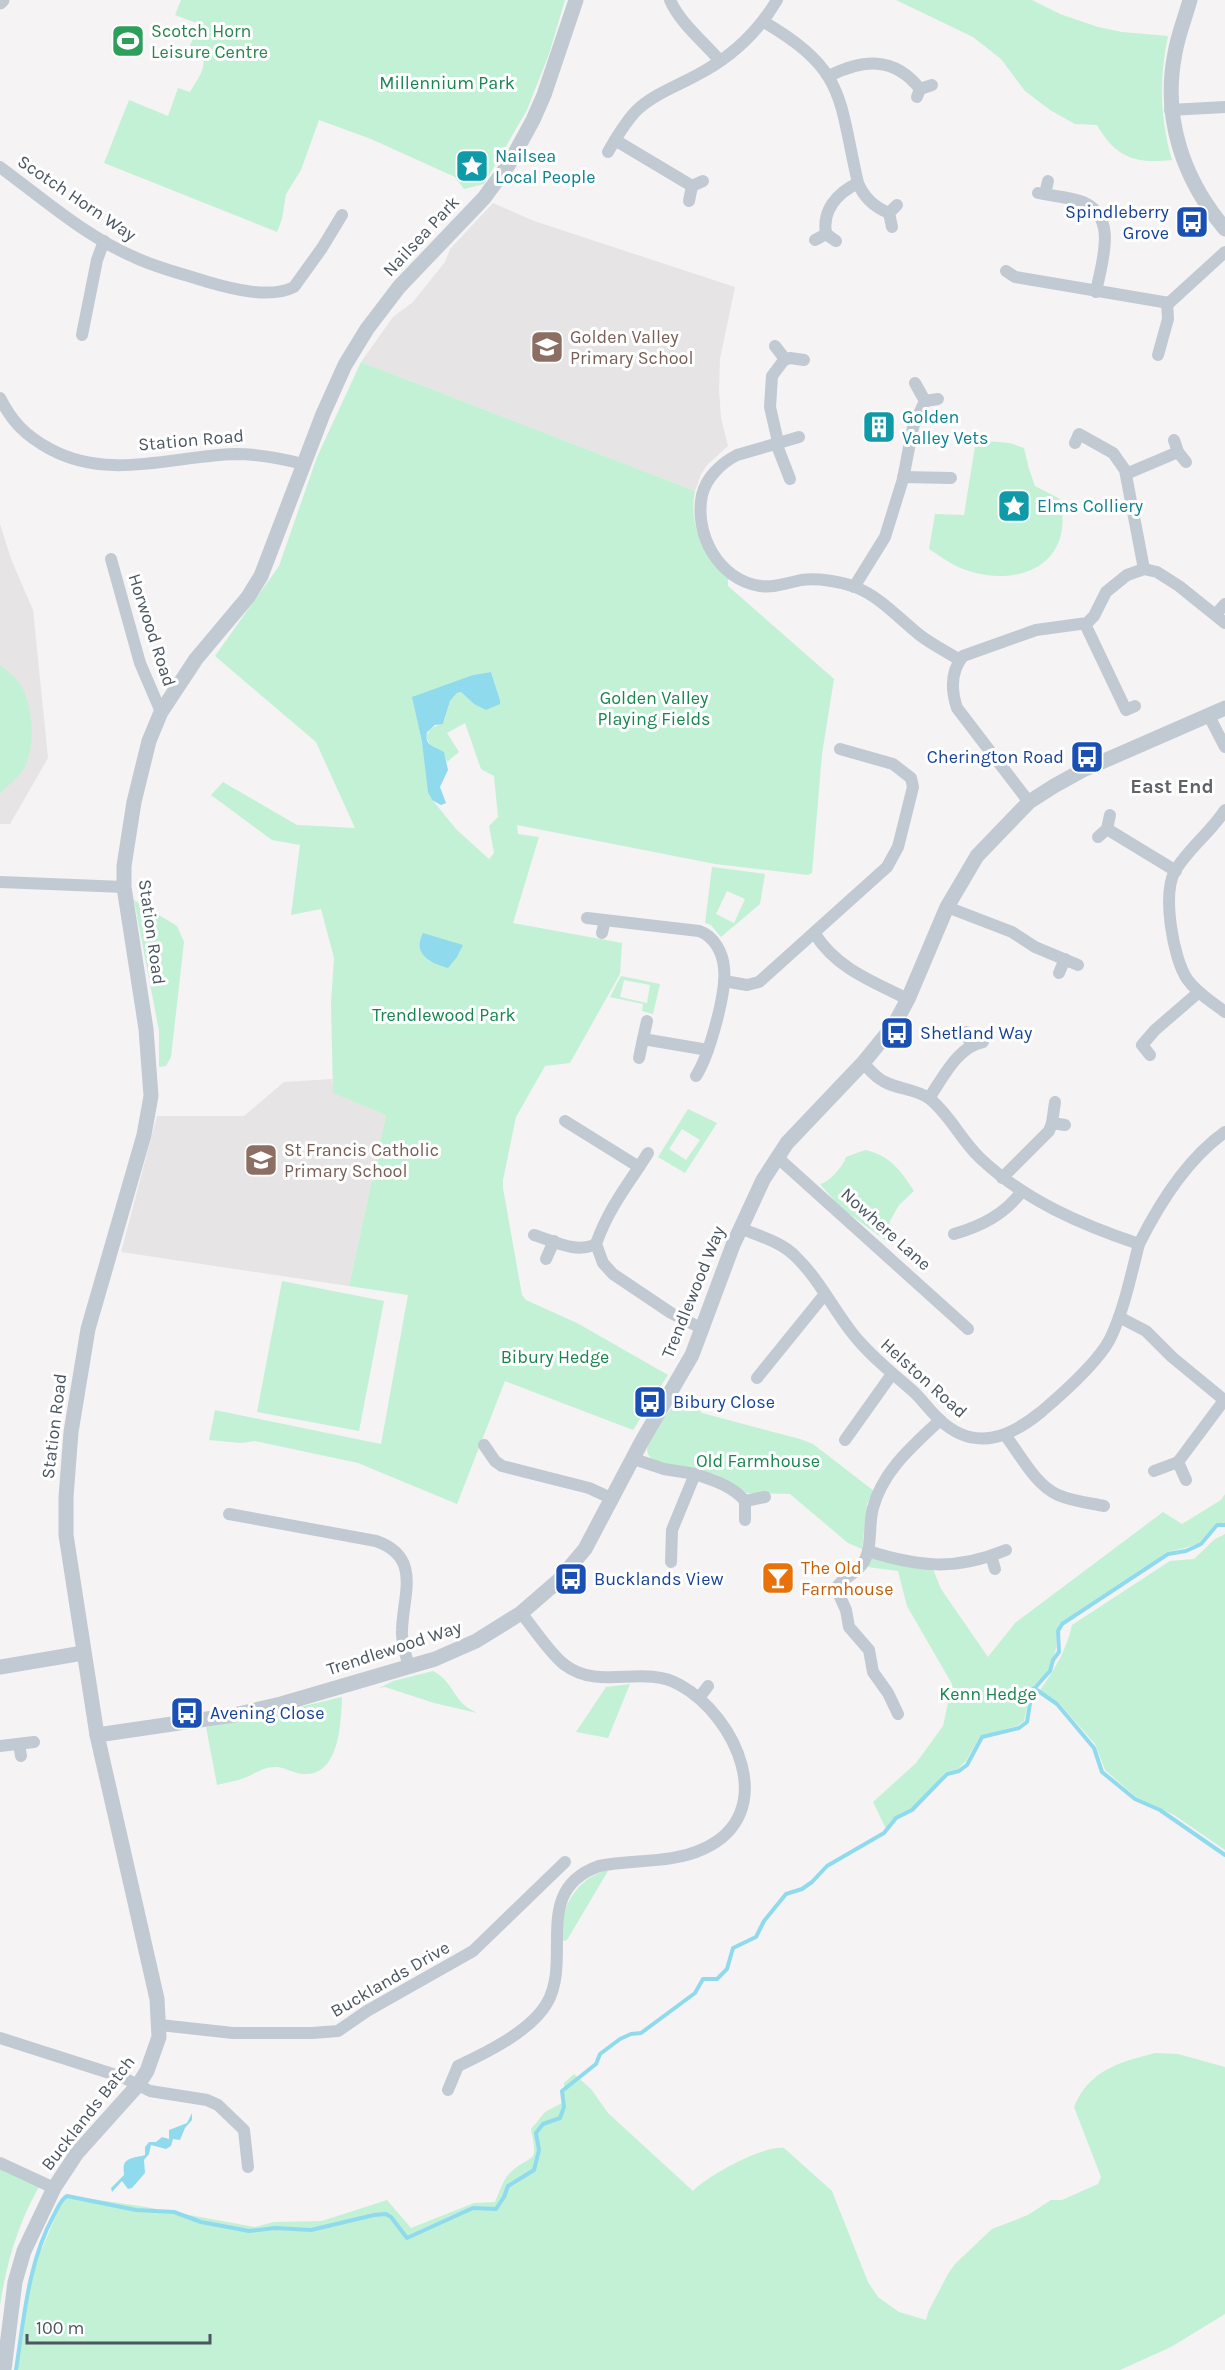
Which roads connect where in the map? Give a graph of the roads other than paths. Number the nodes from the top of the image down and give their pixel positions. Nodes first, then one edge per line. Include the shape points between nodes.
1 (576, 0) edge
2 (670, 0) edge
3 (777, 0) edge
4 (1190, 0) edge
5 (764, 22) junction
6 (720, 61) junction
7 (829, 76) junction
8 (923, 90) dead end
9 (1225, 107) edge
10 (1170, 110) junction
11 (615, 140) junction
12 (608, 152) dead end
13 (0, 167) edge
14 (1048, 181) dead end
15 (858, 183) junction
16 (689, 201) dead end
17 (342, 215) dead end
18 (892, 227) dead end
19 (1225, 229) edge
20 (815, 240) dead end
21 (104, 241) junction
22 (1225, 252) edge
23 (1012, 290) dead end
24 (1096, 291) junction
25 (1167, 303) junction
26 (87, 330) dead end
27 (776, 346) dead end
28 (1157, 346) dead end
29 (785, 359) junction
30 (804, 360) dead end
31 (915, 383) dead end
32 (0, 398) edge
33 (938, 399) dead end
34 (925, 401) junction
35 (799, 437) dead end
36 (777, 443) junction
37 (1075, 443) dead end
38 (1180, 451) dead end
39 (303, 464) junction
40 (1126, 474) junction
41 (903, 477) junction
42 (951, 478) dead end
43 (790, 479) dead end
44 (111, 559) dead end
45 (1144, 569) junction
46 (854, 587) junction
47 (1225, 604) edge
48 (1220, 618) edge
49 (1085, 624) junction
50 (960, 660) junction
51 (1135, 706) dead end
52 (1225, 708) edge
53 (161, 712) junction
54 (1209, 716) junction
55 (1225, 747) edge
56 (840, 749) dead end
57 (1029, 802) junction
58 (1225, 810) edge
59 (1110, 815) dead end
60 (1176, 871) junction
61 (0, 882) edge
62 (124, 887) junction
63 (947, 907) junction
64 (587, 918) dead end
65 (605, 920) junction
66 (602, 933) dead end
67 (815, 934) junction
68 (1065, 959) junction
69 (1078, 964) dead end
70 (1059, 973) dead end
71 (724, 981) junction
72 (1199, 992) junction
73 (908, 999) junction
74 (1225, 1012) edge
75 (646, 1021) dead end
76 (966, 1032) dead end
77 (643, 1039) junction
78 (708, 1050) junction
79 (1150, 1055) dead end
80 (639, 1058) dead end
81 (863, 1063) junction
82 (696, 1076) dead end
83 (929, 1098) junction
84 (1055, 1102) dead end
85 (565, 1121) dead end
86 (1052, 1123) junction
87 (1065, 1125) dead end
88 (1224, 1134) edge
89 (648, 1153) dead end
90 (777, 1157) junction
91 (639, 1167) junction
92 (1002, 1178) junction
93 (1022, 1191) junction
94 (740, 1228) junction
95 (954, 1234) dead end
96 (534, 1235) dead end
97 (554, 1241) junction
98 (596, 1244) junction
99 (1139, 1244) junction
100 (546, 1258) dead end
101 (825, 1294) junction
102 (1119, 1317) junction
103 (703, 1329) junction
104 (968, 1329) dead end
105 (892, 1374) junction
106 (757, 1378) dead end
107 (1225, 1400) edge
108 (940, 1420) junction
109 (1005, 1435) junction
110 (845, 1440) dead end
111 (484, 1445) dead end
112 (634, 1459) junction
113 (1178, 1462) junction
114 (1154, 1470) dead end
115 (695, 1474) junction
116 (1186, 1480) dead end
117 (765, 1497) dead end
118 (613, 1499) junction
119 (745, 1501) junction
120 (1104, 1506) dead end
121 (229, 1514) dead end
122 (745, 1520) dead end
123 (1005, 1550) dead end
124 (868, 1551) junction
125 (991, 1556) junction
126 (671, 1562) dead end
127 (995, 1569) dead end
128 (521, 1613) junction
129 (83, 1653) junction
130 (0, 1666) edge
131 (409, 1667) junction
132 (708, 1686) dead end
133 (699, 1698) junction
134 (898, 1714) dead end
135 (97, 1735) junction
136 (34, 1742) dead end
137 (0, 1746) edge
138 (565, 1862) dead end
139 (160, 2025) junction
140 (0, 2038) edge
141 (138, 2085) junction
142 (448, 2091) dead end
143 (0, 2163) edge
144 (248, 2167) dead end
145 (54, 2188) junction
146 (4, 2370) edge

1 - 39 street, Nailsea Park via 544,95 524,140 491,190 399,287 367,328 335,383
2 - 6 street via 681,20
3 - 5 street
4 - 10 street via 1174,56
5 - 6 street
5 - 7 street via 804,48
6 - 11 street via 644,104
7 - 8 street via 850,66 875,63 902,74
7 - 15 street via 845,115
9 - 10 street
10 - 19 street via 1191,178
11 - 12 street
11 - 16 street via 698,184
13 - 21 street, Scotch Horn Way
14 - 24 street via 1041,194 1087,204 1104,224 1105,244
15 - 18 street via 870,202 893,209
15 - 20 street via 832,202 826,218 831,238
17 - 21 street, Scotch Horn Way via 295,286 286,290 249,292 230,288 143,261
21 - 26 street via 97,260
22 - 25 street
23 - 24 street via 1010,274
24 - 25 street
25 - 28 street via 1168,319
27 - 29 street
29 - 30 street
29 - 36 street via 773,372 769,387
31 - 34 street
32 - 39 street, Station Road via 26,435 82,462 112,466 249,454
33 - 34 street
34 - 41 street via 913,427
35 - 36 street
36 - 43 street
36 - 46 street via 732,457 708,480 700,513 710,550 728,570 757,585 814,580
37 - 40 street via 1079,435 1096,443 1116,457
38 - 40 street
39 - 53 street, Station Road via 277,538 254,588 196,659
40 - 45 street
41 - 42 street
41 - 46 street via 885,537
44 - 53 street, Horwood Road via 140,663
45 - 48 street via 1179,586
45 - 49 street via 1127,575 1107,592
46 - 50 street
47 - 48 street
49 - 50 street via 1036,630
49 - 51 street via 1126,710
50 - 57 street via 953,680 957,708
52 - 54 street, Trendlewood Way
53 - 62 street, Station Road via 149,741 134,802
54 - 55 street
54 - 57 street, Trendlewood Way via 1083,770
56 - 67 street via 893,764 908,774 913,787 898,847 887,867
57 - 63 street, Trendlewood Way via 977,856
58 - 60 street
59 - 60 street via 1103,833
60 - 72 street via 1169,898 1176,952 1186,977
61 - 62 street
62 - 129 street, Station Road via 146,1029 151,1096 144,1134 88,1329 71,1432 66,1535
63 - 68 street via 1012,932
63 - 73 street, Trendlewood Way
64 - 65 street
65 - 66 street
65 - 71 street via 706,934 722,957
67 - 71 street via 756,984
67 - 73 street via 846,967
68 - 69 street
68 - 70 street
71 - 78 street
72 - 74 street
72 - 79 street via 1142,1045
73 - 81 street, Trendlewood Way
75 - 77 street
76 - 83 street via 977,1043 960,1054
77 - 78 street
77 - 80 street
78 - 82 street
81 - 83 street via 883,1081
81 - 90 street, Trendlewood Way
83 - 92 street
84 - 86 street
85 - 91 street
86 - 87 street
86 - 92 street
88 - 99 street, Helston Road via 1201,1152 1174,1184
89 - 91 street
90 - 94 street, Trendlewood Way
90 - 104 street, Nowhere Lane
91 - 98 street via 606,1217
92 - 93 street
93 - 95 street via 996,1216
93 - 99 street via 1091,1227
94 - 101 street, Helston Road via 794,1254
94 - 103 street, Trendlewood Way
96 - 97 street
97 - 98 street via 576,1248
97 - 100 street
98 - 103 street via 603,1263 613,1274 671,1313
99 - 102 street, Helston Road
101 - 105 street, Helston Road via 861,1344
101 - 106 street via 760,1364
102 - 107 street via 1146,1331
102 - 109 street, Helston Road via 1105,1346 1065,1390 1037,1415
103 - 112 street, Trendlewood Way
105 - 108 street, Helston Road
105 - 110 street
107 - 113 street
108 - 109 street, Helston Road via 968,1438
108 - 124 street via 884,1480 873,1508
109 - 120 street via 1049,1490
111 - 118 street via 501,1465 589,1488
112 - 115 street
112 - 118 street, Trendlewood Way
113 - 114 street
113 - 116 street
115 - 119 street via 727,1486
115 - 126 street via 672,1530
117 - 119 street
118 - 128 street, Trendlewood Way via 572,1567
119 - 122 street
121 - 131 street via 376,1541 390,1548 407,1571 402,1632
123 - 125 street
124 - 125 street via 935,1566
124 - 134 street via 860,1567 840,1582 836,1590 849,1626 869,1650 873,1672
125 - 127 street
128 - 131 street, Trendlewood Way via 457,1651
128 - 133 street via 571,1669 600,1677 661,1678 681,1685
129 - 130 street
129 - 135 street, Station Road
131 - 135 street, Trendlewood Way via 234,1715
132 - 133 street
133 - 142 street via 721,1720 746,1777 742,1804 731,1826 698,1851 603,1865 578,1877 561,1901 555,1978 547,2004 531,2022 458,2066
135 - 139 street, Bucklands Batch
136 - 137 street via 20,1750
138 - 139 street, Bucklands Drive via 473,1951 338,2031 233,2033
139 - 141 street, Bucklands Batch via 154,2058
140 - 141 street
141 - 144 street via 221,2106 244,2130
141 - 145 street, Bucklands Batch via 77,2153
143 - 145 street
145 - 146 street, Bucklands Batch via 18,2272

